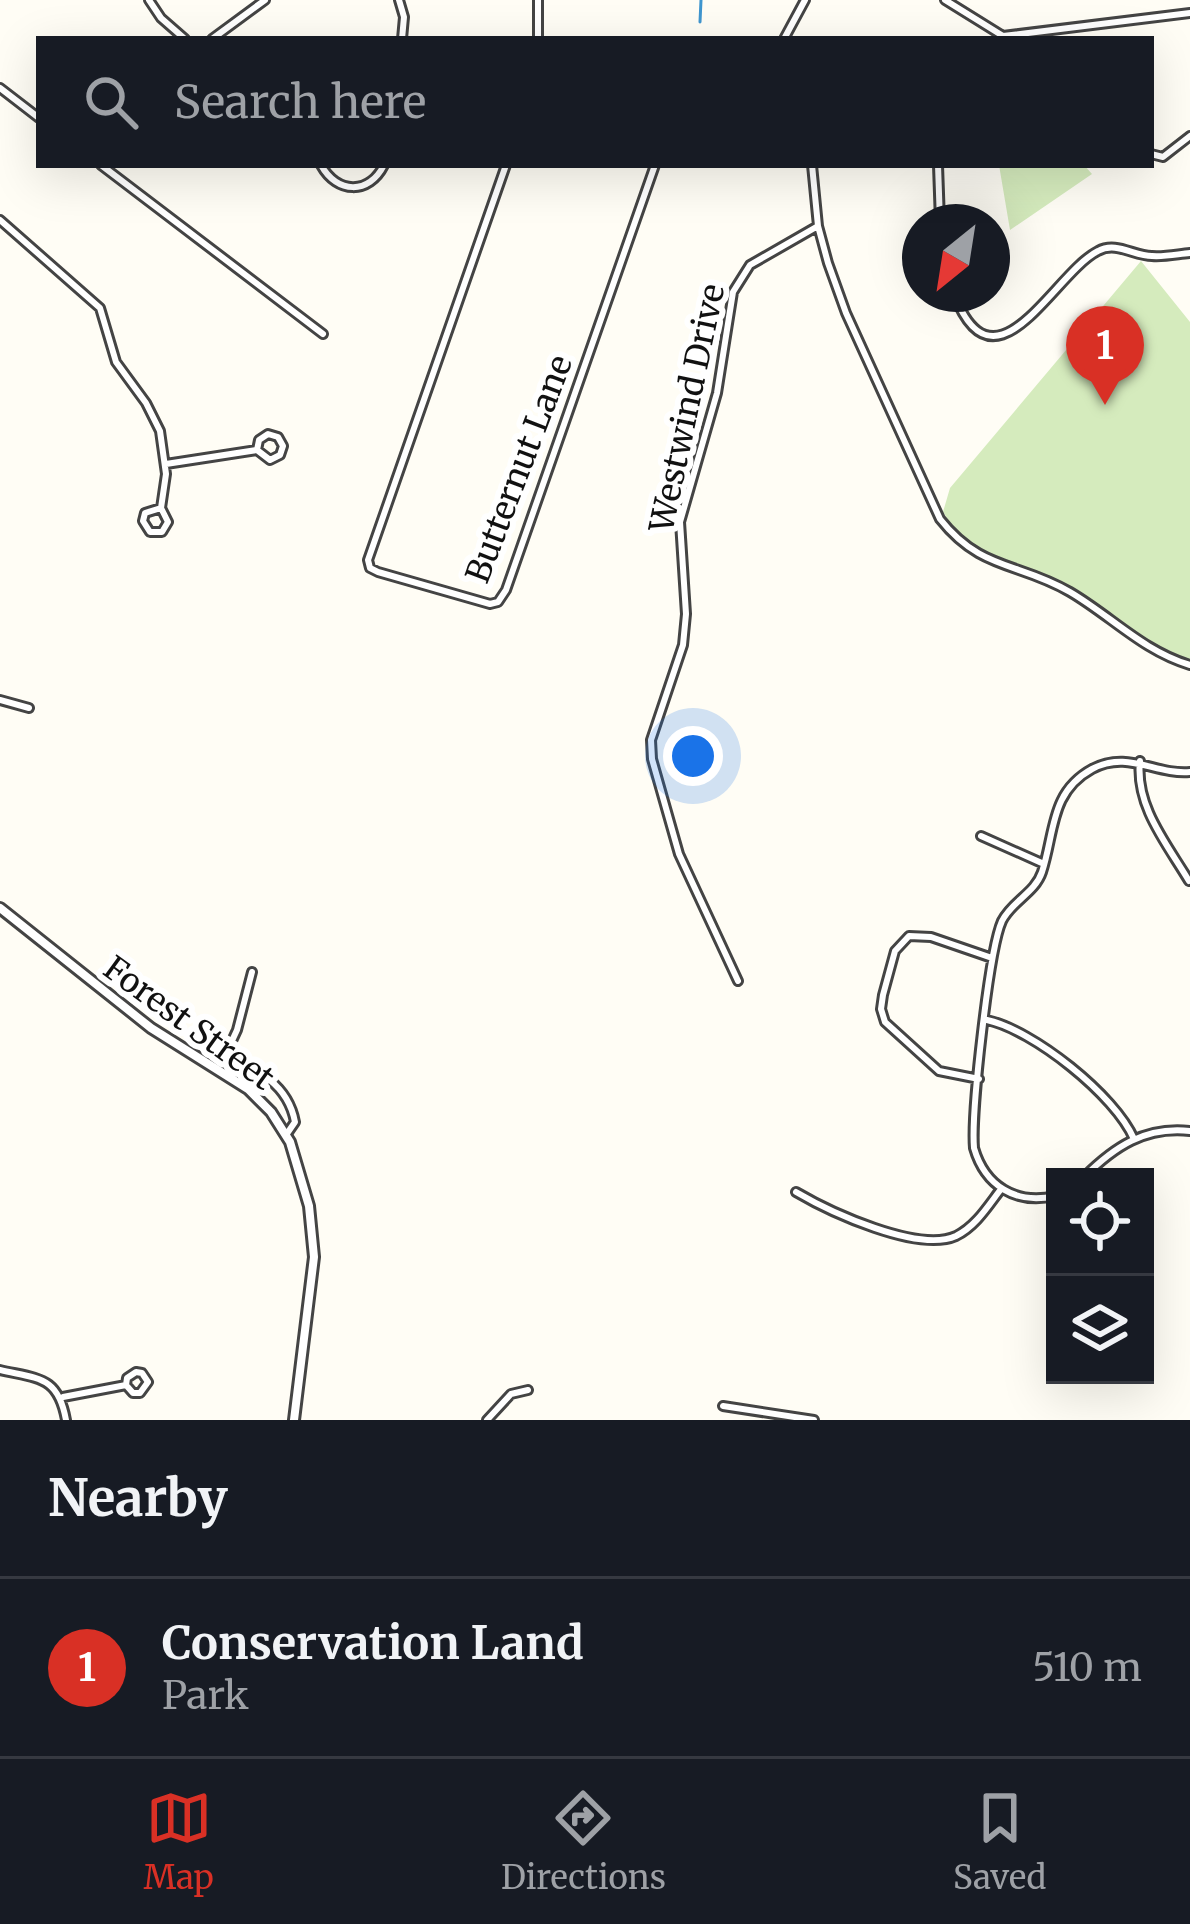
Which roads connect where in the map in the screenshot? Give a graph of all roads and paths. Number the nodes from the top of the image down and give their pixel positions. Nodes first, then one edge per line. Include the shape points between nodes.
1 (149, 0) edge
2 (265, 0) edge
3 (399, 0) edge
4 (538, 0) edge
5 (805, 0) edge
6 (945, 0) edge
7 (1190, 13) edge
8 (1056, 35) edge
9 (182, 36) edge
10 (216, 36) edge
11 (403, 36) edge
12 (538, 36) edge
13 (786, 36) edge
14 (0, 88) edge
15 (36, 116) edge
16 (1190, 136) edge
17 (1154, 155) edge
18 (105, 168) edge
19 (323, 168) edge
20 (382, 168) edge
21 (505, 168) edge
22 (654, 168) edge
23 (812, 168) edge
24 (938, 168) edge
25 (939, 204) edge
26 (0, 220) edge
27 (818, 226) junction
28 (1190, 254) edge
29 (963, 312) edge
30 (322, 334) dead end
31 (257, 450) junction
32 (166, 464) junction
33 (161, 508) junction
34 (1190, 665) edge
35 (0, 700) edge
36 (29, 708) dead end
37 (1140, 761) junction
38 (1190, 772) edge
39 (981, 836) dead end
40 (1044, 865) junction
41 (1189, 880) edge
42 (0, 908) edge
43 (993, 958) junction
44 (253, 972) dead end
45 (738, 980) dead end
46 (986, 1020) junction
47 (224, 1058) junction
48 (220, 1069) junction
49 (979, 1079) junction
50 (1190, 1131) edge
51 (286, 1136) junction
52 (1134, 1139) junction
53 (1093, 1168) edge
54 (1001, 1189) junction
55 (796, 1192) dead end
56 (1046, 1197) edge
57 (0, 1370) edge
58 (126, 1385) dead end
59 (528, 1390) dead end
60 (63, 1397) junction
61 (723, 1406) dead end
62 (66, 1420) edge
63 (294, 1420) edge
64 (487, 1420) edge
65 (814, 1420) edge

1 - 9 street
2 - 10 street
3 - 11 street
4 - 12 street
5 - 13 street
6 - 8 street via 1003,36
7 - 8 street
14 - 15 street
16 - 17 street
18 - 30 street
19 - 20 street via 353,189
21 - 22 street, Butternut Lane via 368,560 378,572 490,604 506,590
23 - 27 street
24 - 25 street
26 - 32 street via 97,302 116,362 155,420
27 - 34 street via 846,313 951,532 986,560 1063,588 1155,652
27 - 45 street, Westwind Drive via 750,265 733,292 717,393 680,522 683,645 651,740 673,835
28 - 29 street via 1100,249 1034,314 995,334 969,325
31 - 31 street via 270,460 283,446 268,434
31 - 32 street
32 - 33 street
33 - 33 street via 145,513 149,532 167,526
35 - 36 street
37 - 38 street
37 - 40 street via 1106,763 1072,784 1056,808
37 - 41 street via 1144,802
39 - 40 street
40 - 43 street via 1004,917
42 - 48 street, Forest Street via 151,1028
43 - 46 street
43 - 49 street via 908,936 895,951 881,1004 888,1027 929,1064
44 - 47 street
46 - 49 street
46 - 52 street via 1022,1032 1102,1094
47 - 48 street
47 - 51 street via 255,1069 284,1094 295,1122
48 - 51 street, Forest Street via 261,1100
49 - 54 street via 974,1148
50 - 52 street
51 - 63 street, Forest Street via 306,1190 314,1256
52 - 53 street
54 - 55 street via 973,1225 931,1240
54 - 56 street
57 - 60 street via 44,1381
58 - 60 street
59 - 64 street via 511,1394
60 - 62 street
61 - 65 street

